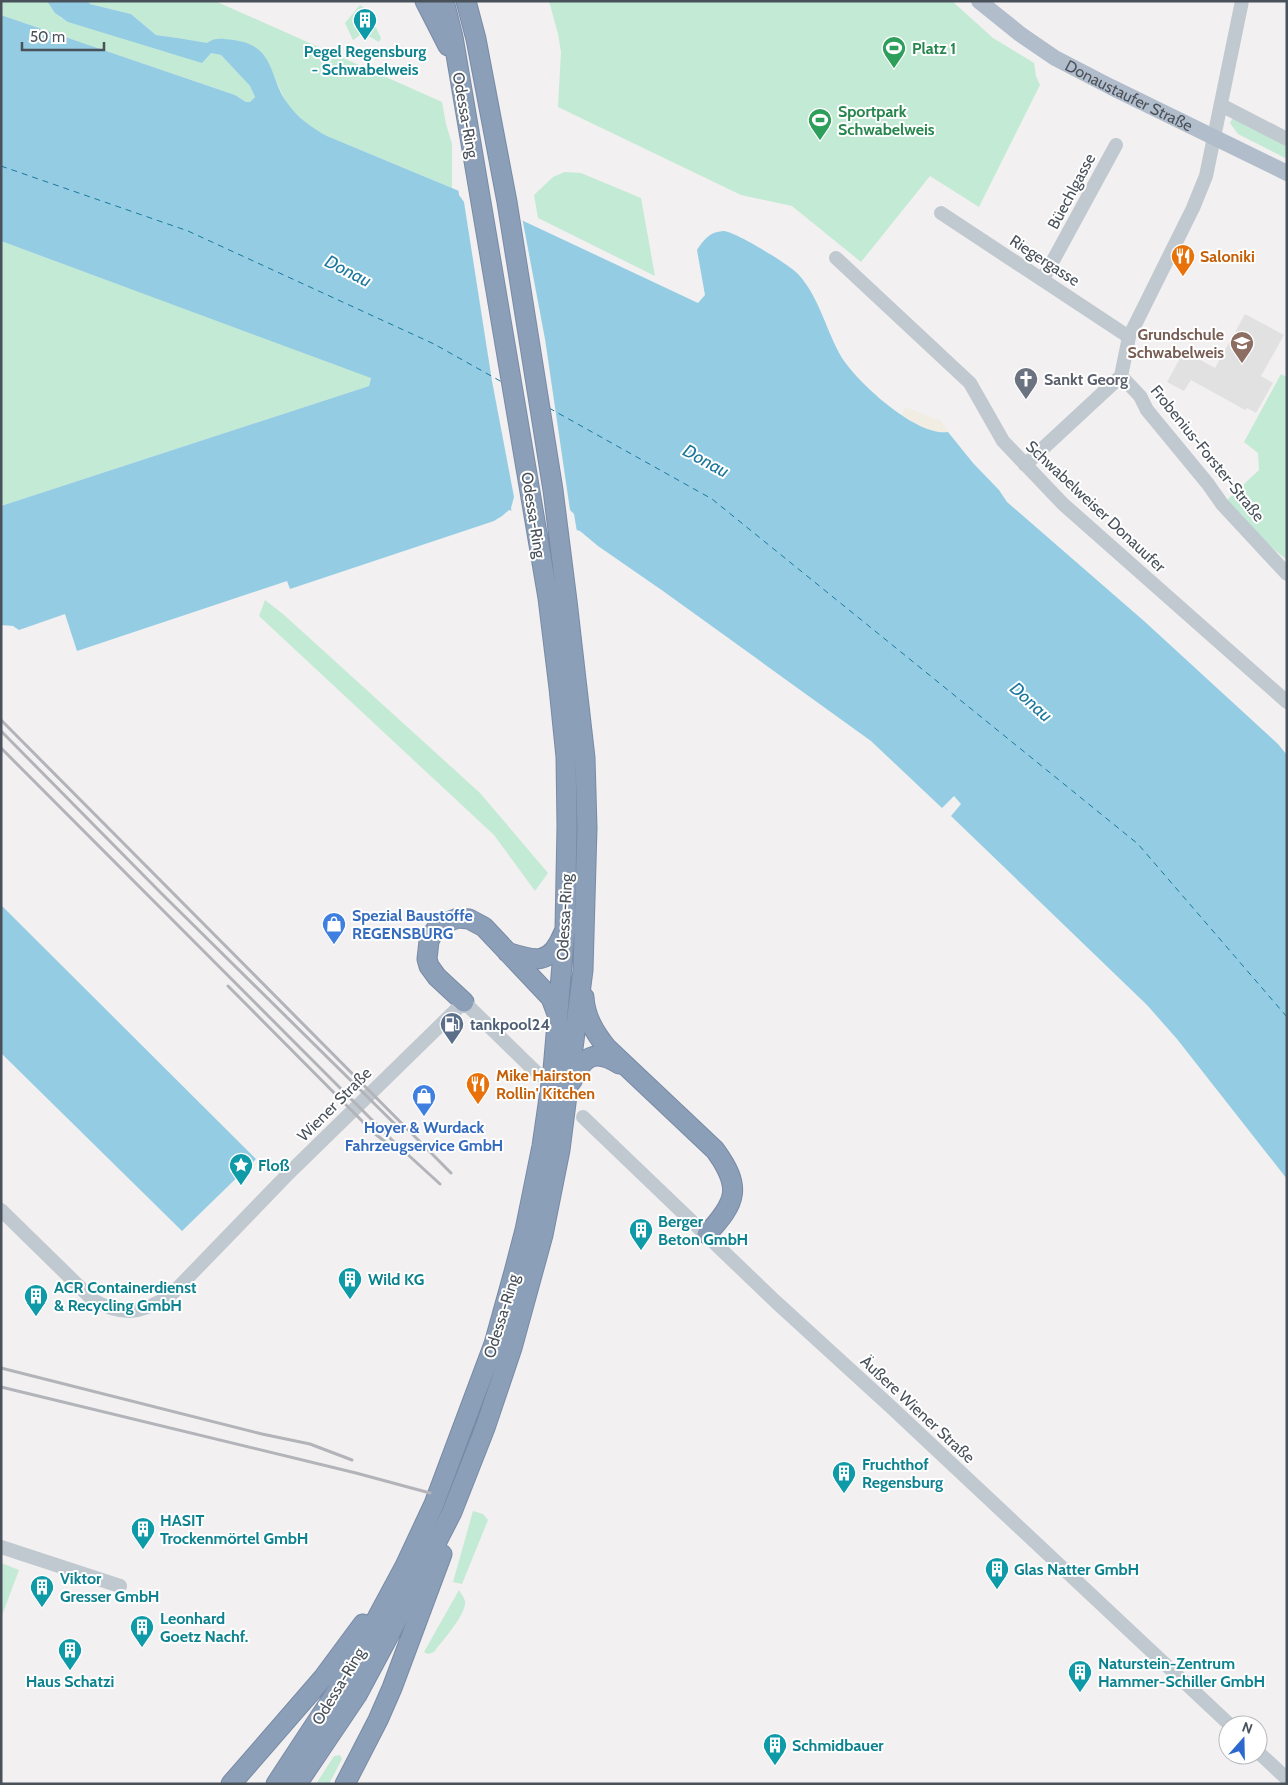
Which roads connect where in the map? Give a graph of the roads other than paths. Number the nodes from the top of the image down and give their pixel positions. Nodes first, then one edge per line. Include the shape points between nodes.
1 (425, 1) edge
2 (444, 1) edge
3 (466, 1) edge
4 (473, 1) edge
5 (979, 1) edge
6 (1242, 1) edge
7 (476, 39) junction
8 (456, 60) junction
9 (1221, 105) junction
10 (1214, 138) junction
11 (1287, 139) edge
12 (1116, 146) dead end
13 (1287, 173) edge
14 (941, 213) dead end
15 (836, 258) dead end
16 (1044, 279) junction
17 (1130, 337) junction
18 (1121, 376) junction
19 (1025, 466) junction
20 (1287, 574) edge
21 (1287, 702) edge
22 (562, 942) junction
23 (506, 951) junction
24 (582, 970) junction
25 (464, 1002) junction
26 (558, 1018) junction
27 (628, 1070) junction
28 (539, 1074) dead end
29 (569, 1087) junction
30 (583, 1117) dead end
31 (1, 1210) edge
32 (534, 1233) junction
33 (707, 1234) junction
34 (454, 1513) junction
35 (1, 1548) edge
36 (405, 1566) junction
37 (120, 1586) dead end
38 (1219, 1715) edge
39 (1268, 1761) edge
40 (1287, 1779) edge
41 (231, 1784) edge
42 (276, 1784) edge
43 (297, 1784) edge
44 (345, 1784) edge

1 - 8 highway
2 - 8 highway, Odessa-Ring
3 - 7 highway, Odessa-Ring
4 - 7 highway
5 - 10 main road, Donaustaufer Straße via 1055,58
6 - 9 street
7 - 24 highway, Odessa-Ring via 507,202 553,490 585,758 587,828
8 - 22 highway, Odessa-Ring via 556,661 566,757
9 - 10 street
9 - 11 street
10 - 13 main road, Donaustaufer Straße
10 - 17 street via 1211,160 1200,192
12 - 16 street, Büechlgasse
14 - 16 street, Riegergasse
15 - 19 street, Schwabelweiser Donauufer via 970,382 1003,441
16 - 17 street, Riegergasse
17 - 18 street
18 - 19 street
18 - 20 street, Frobenius-Forster-Straße via 1140,396 1147,410 1222,504
19 - 21 street, Schwabelweiser Donauufer via 1093,532
22 - 23 highway via 552,954 536,959
22 - 26 highway, Odessa-Ring
23 - 25 highway via 484,927 469,919 458,918 439,925 427,950 430,966
23 - 26 highway via 551,998
24 - 27 highway via 588,1019 596,1035
24 - 29 highway, Odessa-Ring
25 - 28 street
25 - 31 street, Wiener Straße via 170,1296 151,1307 122,1311 93,1300
26 - 32 highway, Odessa-Ring
27 - 29 highway via 608,1057 591,1057 578,1068
27 - 33 highway via 715,1150 726,1165 733,1193 730,1204 724,1216
29 - 32 highway, Odessa-Ring via 560,1150
30 - 33 street, Äußere Wiener Straße
32 - 34 highway, Odessa-Ring via 531,1283 512,1348
32 - 36 highway, Odessa-Ring via 514,1272 494,1344 434,1504
33 - 38 street, Äußere Wiener Straße
34 - 43 highway, Odessa-Ring via 357,1695
34 - 44 highway via 392,1688
35 - 37 street
36 - 41 highway via 322,1678
36 - 42 highway, Odessa-Ring via 341,1684
39 - 40 street

